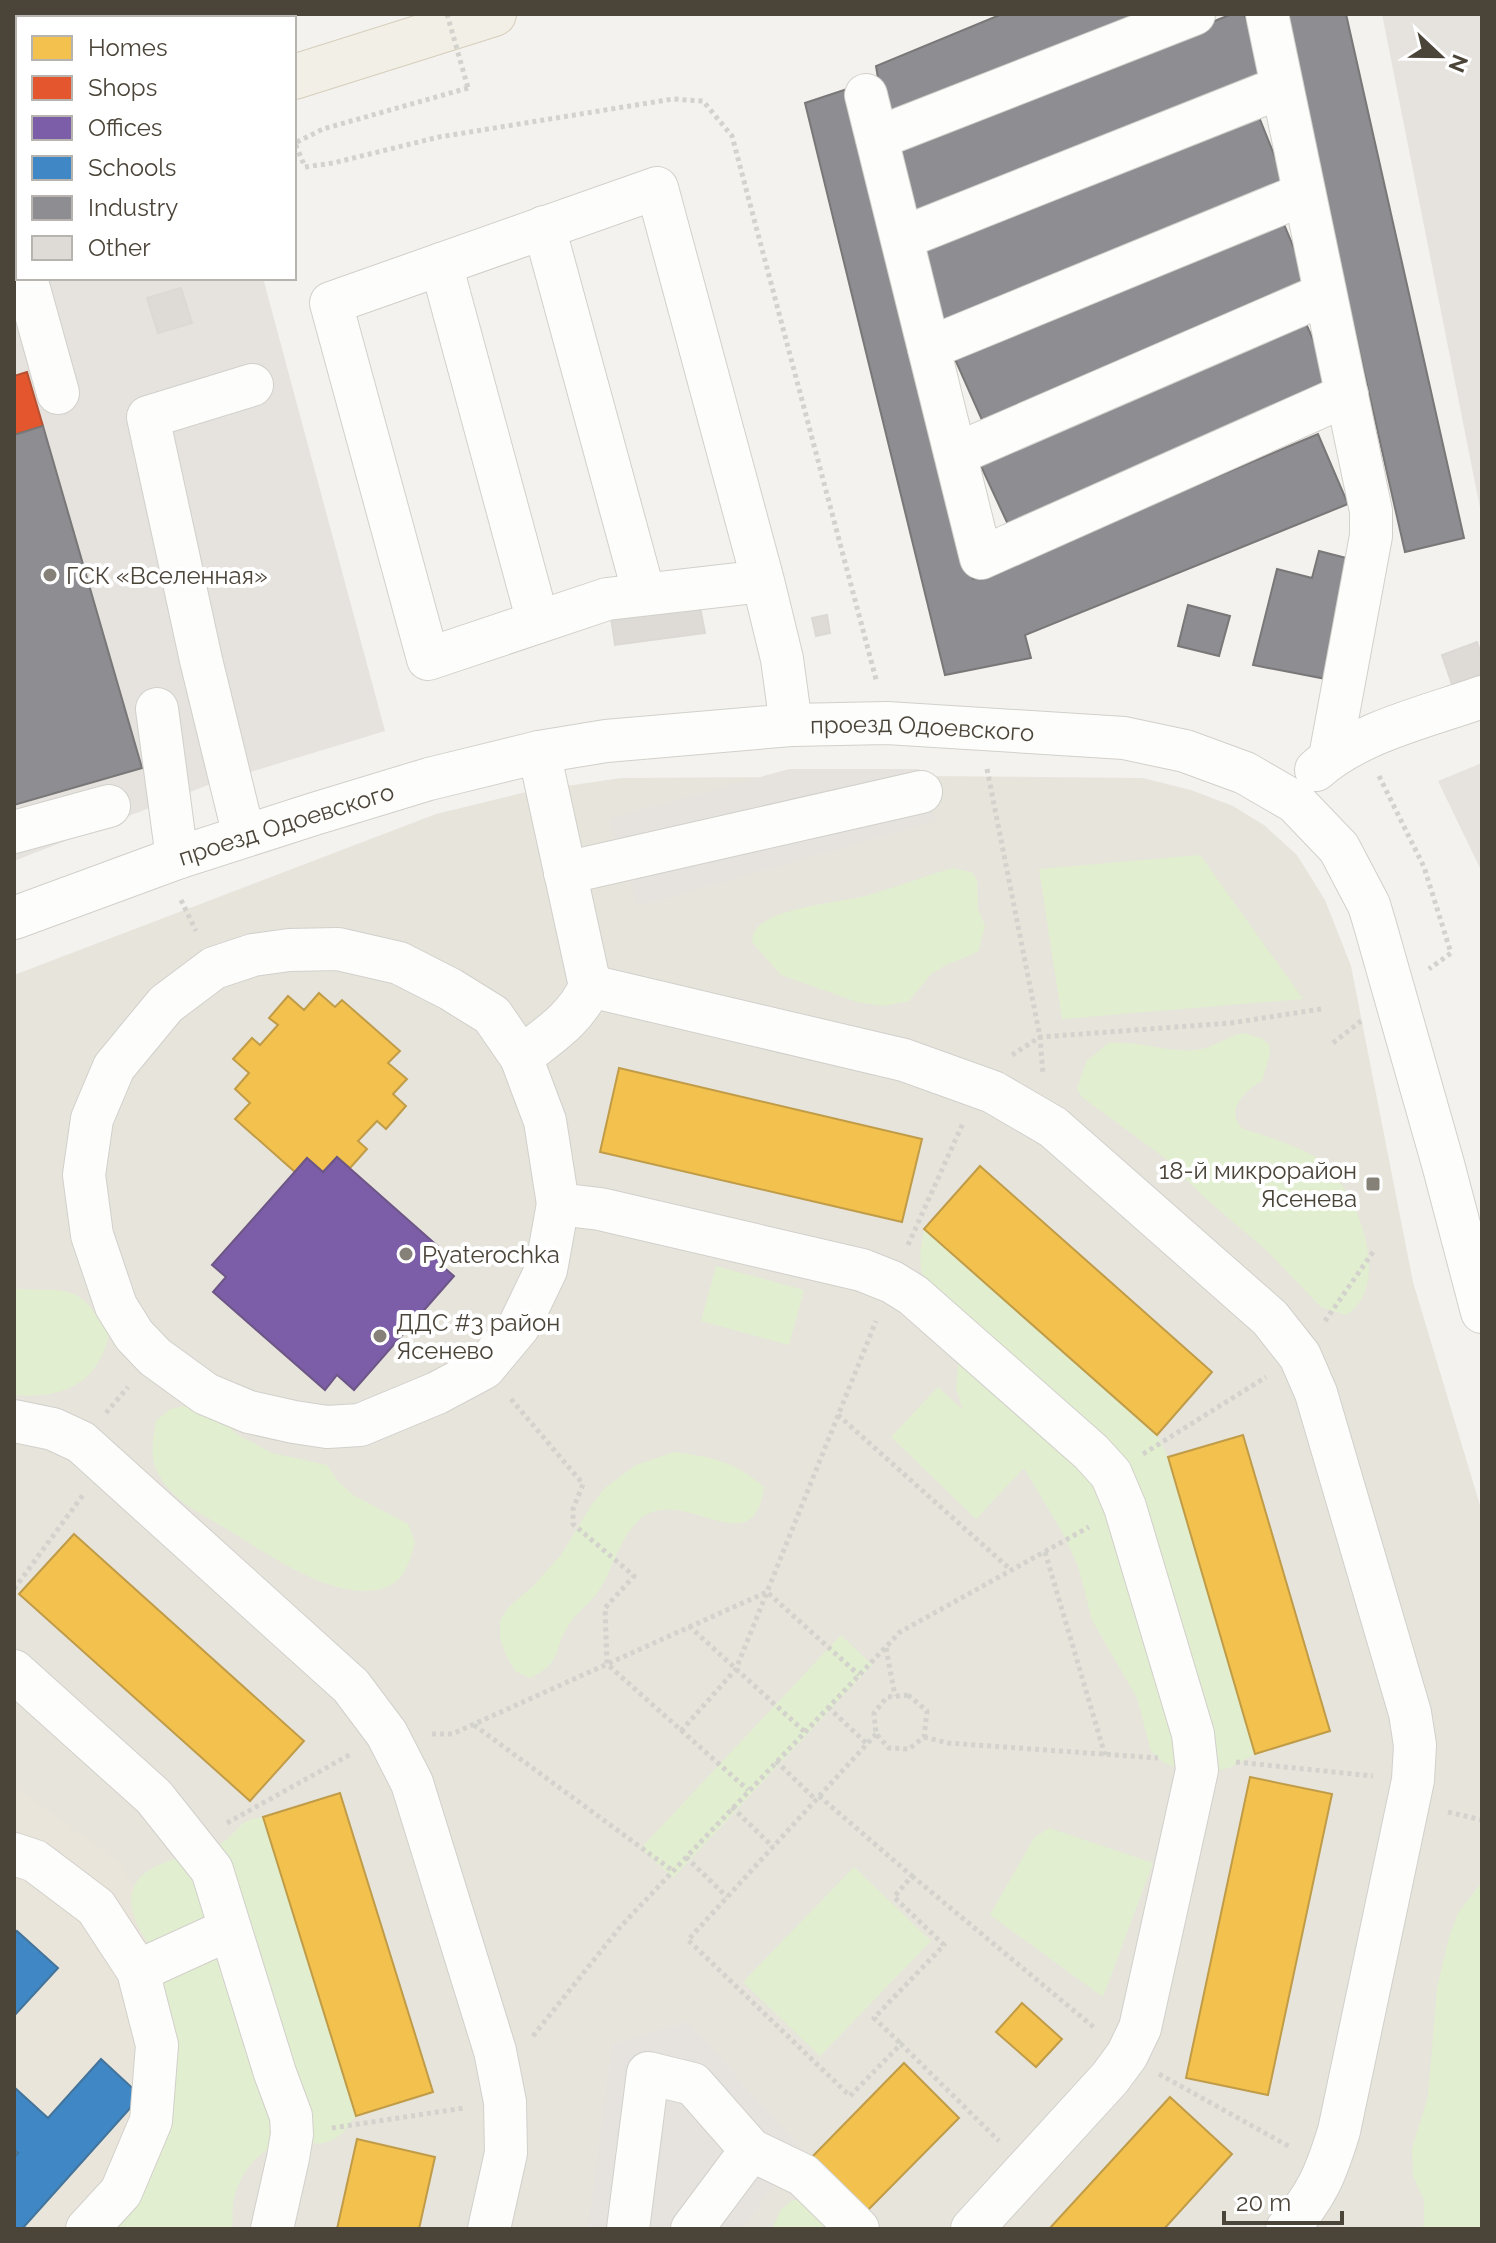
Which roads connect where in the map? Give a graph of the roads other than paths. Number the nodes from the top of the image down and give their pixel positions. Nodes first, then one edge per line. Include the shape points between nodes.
1 (494, 14) edge
2 (1194, 14) edge
3 (1267, 14) edge
4 (296, 76) edge
5 (1282, 87) junction
6 (866, 95) dead end
7 (877, 138) junction
8 (1304, 194) junction
9 (544, 227) junction
10 (902, 238) junction
11 (441, 264) junction
12 (27, 280) edge
13 (1325, 294) junction
14 (929, 348) junction
15 (252, 385) dead end
16 (58, 393) dead end
17 (1347, 395) junction
18 (956, 454) junction
19 (763, 581) junction
20 (644, 594) junction
21 (538, 622) junction
22 (1482, 697) edge
23 (157, 709) dead end
24 (791, 725) junction
25 (539, 752) junction
26 (1330, 757) junction
27 (921, 792) dead end
28 (1295, 802) junction
29 (109, 806) dead end
30 (14, 832) edge
31 (244, 836) junction
32 (177, 858) junction
33 (565, 873) junction
34 (14, 918) edge
35 (590, 986) junction
36 (521, 1057) junction
37 (558, 1204) junction
38 (1482, 1312) edge
39 (14, 1421) edge
40 (14, 1671) edge
41 (14, 1854) edge
42 (230, 1929) junction
43 (138, 1971) junction
44 (751, 2150) junction
45 (87, 2229) edge
46 (272, 2229) edge
47 (489, 2229) edge
48 (628, 2229) edge
49 (692, 2229) edge
50 (858, 2229) edge
51 (972, 2229) edge
52 (1287, 2229) edge

1 - 4 main road
2 - 7 street
3 - 5 street
5 - 8 street
5 - 10 street
6 - 7 street
7 - 10 street
8 - 13 street
8 - 14 street
9 - 11 street
9 - 19 street via 657,188
9 - 20 street
10 - 14 street
11 - 21 street
11 - 21 street via 331,303 428,659
12 - 16 street
13 - 17 street
13 - 18 street
14 - 18 street
15 - 31 street via 148,417
17 - 18 street via 981,558
17 - 26 street via 1371,511 1371,536
19 - 20 street
19 - 24 street
20 - 21 street via 607,599
22 - 26 street
23 - 32 street
24 - 25 street, проезд Одоевского
24 - 28 street, проезд Одоевского via 887,723 1124,738 1185,751 1245,773
25 - 31 street, проезд Одоевского via 429,779
25 - 33 street
26 - 28 street via 1308,776
27 - 33 street
28 - 38 street, проезд Одоевского via 1339,848 1369,905
29 - 30 street
31 - 32 street, проезд Одоевского
32 - 34 street, проезд Одоевского
33 - 35 street
35 - 36 street via 571,1018
35 - 52 street via 904,1060 1032,1113 1270,1318 1300,1356 1320,1408 1415,1745 1413,1780 1339,2131 1328,2169 1309,2205
36 - 37 street via 545,1121
36 - 37 street via 492,1015 399,963 338,949 289,950 214,968 166,1004 114,1067 92,1119 84,1175 92,1235 116,1306 134,1335 206,1394 249,1412 327,1427 360,1425 484,1368 519,1326 546,1270
37 - 51 street via 600,1209 862,1270 892,1282 1091,1452 1118,1490 1193,1734 1197,1770 1140,2028 1127,2055
39 - 47 street via 53,1429 93,1454 351,1686 387,1734 412,1783 495,2051 506,2153
40 - 42 street via 154,1797 212,1870
41 - 43 street via 35,1861 96,1907
42 - 43 street
42 - 46 street via 291,2116
43 - 45 street via 157,2045 151,2121 121,2192
44 - 48 street via 693,2084 648,2073
44 - 49 street
44 - 50 street via 803,2175

